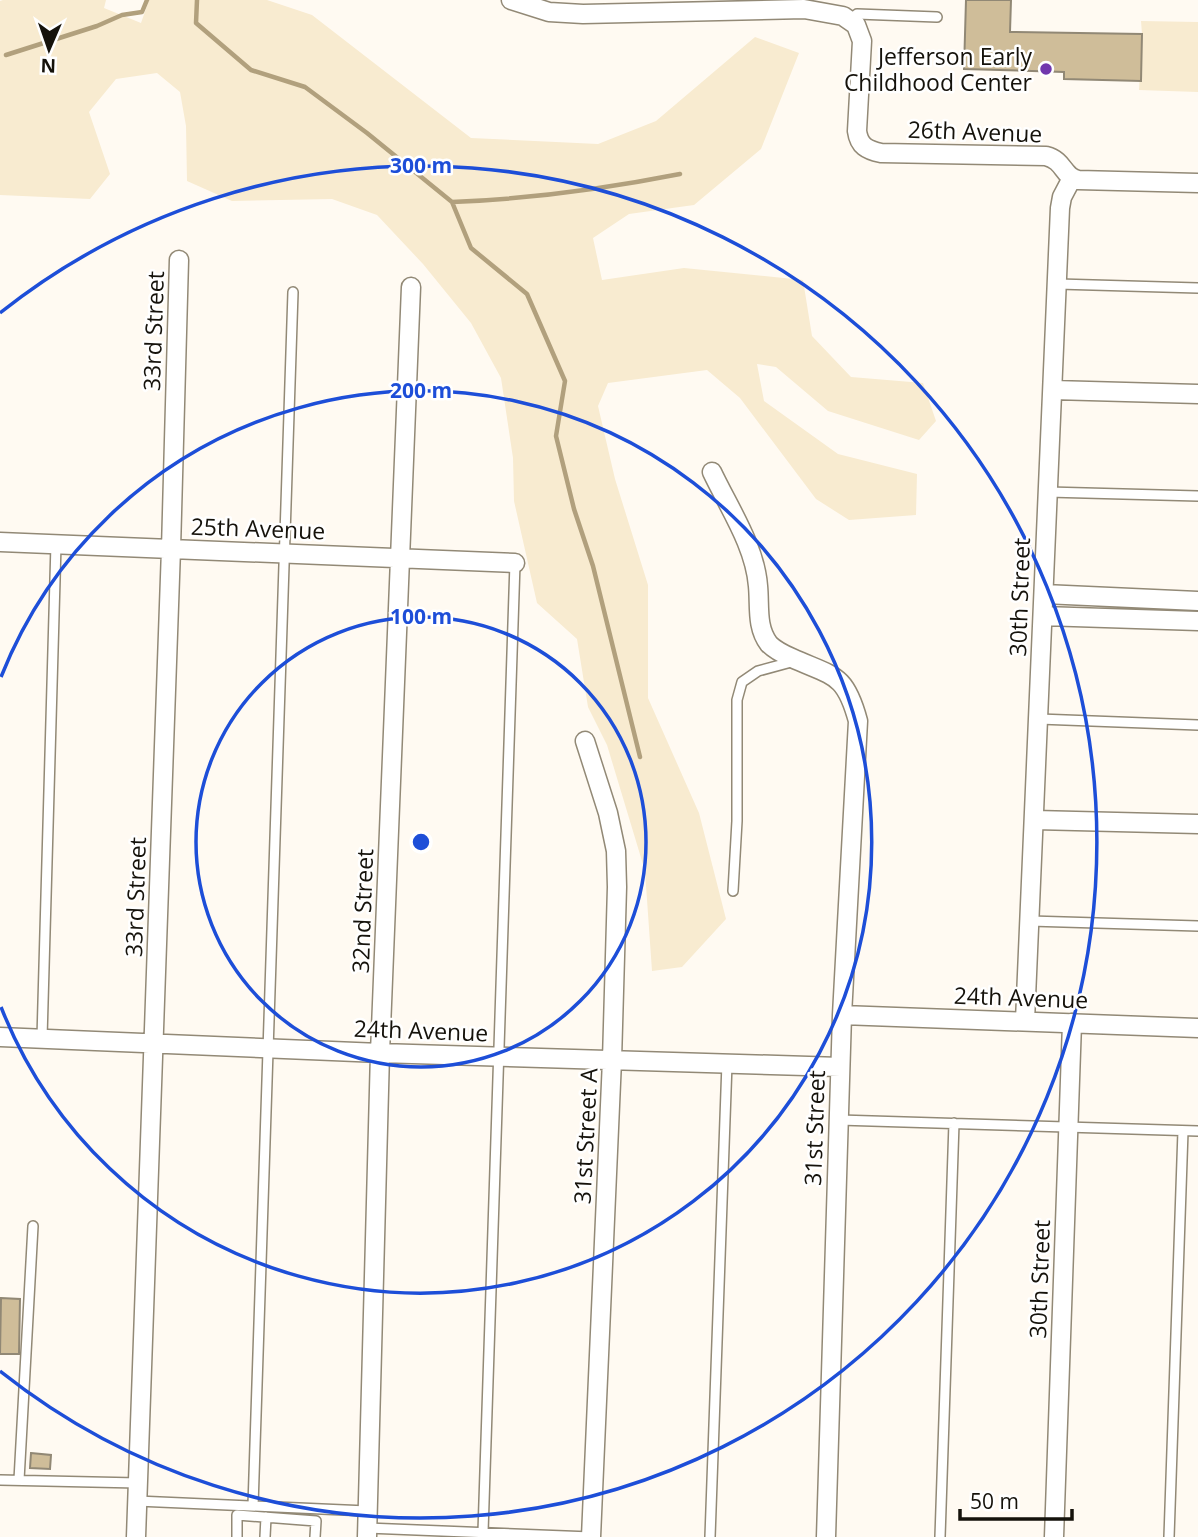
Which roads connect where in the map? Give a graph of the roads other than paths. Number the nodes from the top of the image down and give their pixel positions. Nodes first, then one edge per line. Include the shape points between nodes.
1 (511, 0) edge
2 (734, 4) edge
3 (937, 17) dead end
4 (850, 20) junction
5 (1072, 178) junction
6 (1198, 183) edge
7 (179, 260) dead end
8 (1058, 284) junction
9 (411, 287) dead end
10 (1198, 288) edge
11 (293, 292) dead end
12 (1053, 390) junction
13 (1198, 394) edge
14 (712, 471) dead end
15 (1048, 492) junction
16 (1198, 496) edge
17 (0, 542) edge
18 (56, 544) junction
19 (172, 549) junction
20 (286, 554) junction
21 (401, 559) junction
22 (514, 563) joint
23 (1044, 594) junction
24 (1198, 601) edge
25 (1043, 616) junction
26 (1198, 621) edge
27 (797, 660) junction
28 (1039, 719) junction
29 (1198, 724) edge
30 (585, 741) dead end
31 (1035, 820) junction
32 (1198, 824) edge
33 (733, 891) dead end
34 (1030, 920) junction
35 (1198, 926) edge
36 (842, 1015) junction
37 (1025, 1021) junction
38 (1072, 1023) junction
39 (1198, 1028) edge
40 (0, 1037) edge
41 (42, 1038) junction
42 (154, 1044) junction
43 (267, 1049) junction
44 (380, 1054) junction
45 (498, 1056) junction
46 (612, 1060) junction
47 (727, 1062) junction
48 (840, 1068) junction
49 (839, 1119) junction
50 (954, 1123) junction
51 (1069, 1126) junction
52 (1183, 1130) junction
53 (1198, 1131) edge
54 (33, 1226) dead end
55 (0, 1480) edge
56 (19, 1480) junction
57 (138, 1483) junction
58 (137, 1501) junction
59 (253, 1506) junction
60 (266, 1517) junction
61 (367, 1525) edge
62 (483, 1532) junction
63 (498, 1535) edge
64 (564, 1536) edge
65 (136, 1537) edge
66 (237, 1537) edge
67 (265, 1537) edge
68 (315, 1537) edge
69 (591, 1537) edge
70 (710, 1537) edge
71 (826, 1537) edge
72 (940, 1537) edge
73 (1054, 1537) edge
74 (1169, 1537) edge

1 - 2 street via 549,12 583,14 694,13
2 - 4 street via 819,10
3 - 4 lane via 857,14
4 - 5 street, 26th Avenue via 862,41 857,131 866,149 1046,156 1060,161
5 - 6 street
5 - 8 street, 30th Street via 1060,208
7 - 19 street, 33rd Street
8 - 10 lane
8 - 12 street, 30th Street
9 - 21 street, 32nd Street
11 - 20 lane
12 - 13 street
12 - 15 street, 30th Street
14 - 27 street via 754,560 759,623 770,644
15 - 16 lane
15 - 23 street, 30th Street
17 - 18 street, 25th Avenue
18 - 19 street, 25th Avenue
18 - 41 lane
19 - 20 street, 25th Avenue
19 - 42 street, 33rd Street
20 - 21 street, 25th Avenue
20 - 43 lane
21 - 22 street, 25th Avenue
21 - 44 street, 32nd Street
22 - 45 lane
23 - 24 street
23 - 25 street, 30th Street
25 - 26 street
25 - 28 street, 30th Street
27 - 33 lane via 758,671 742,682 737,700
27 - 36 street, 31st Street via 841,682 851,695 858,721
28 - 29 lane
28 - 31 street, 30th Street
30 - 46 street, 31st Street A via 616,851
31 - 32 street
31 - 34 street, 30th Street
34 - 35 lane
34 - 37 street, 30th Street
36 - 37 street, 24th Avenue
36 - 48 street, 31st Street
37 - 38 street, 24th Avenue
38 - 39 street, 24th Avenue
38 - 51 street, 30th Street
40 - 41 street, 24th Avenue
41 - 42 street, 24th Avenue
42 - 43 street, 24th Avenue
42 - 57 street, 33rd Street
43 - 44 street, 24th Avenue
43 - 59 lane
44 - 45 street, 24th Avenue
44 - 61 street, 32nd Street
45 - 46 street, 24th Avenue
45 - 62 lane
46 - 47 street, 24th Avenue
46 - 69 street, 31st Street A
47 - 48 street, 24th Avenue
47 - 70 lane
48 - 49 street, 31st Street
49 - 50 lane
49 - 71 street, 31st Street
50 - 51 lane
50 - 72 lane
51 - 52 lane
51 - 73 street, 30th Street
52 - 53 lane
52 - 74 lane
54 - 56 lane
55 - 56 lane
56 - 57 lane
57 - 58 street, 33rd Street
58 - 59 lane
58 - 65 street, 33rd Street
59 - 61 lane
60 - 66 lane via 237,1515
60 - 67 lane
60 - 68 lane via 316,1521
61 - 62 lane
62 - 63 lane
63 - 64 lane
64 - 69 lane

